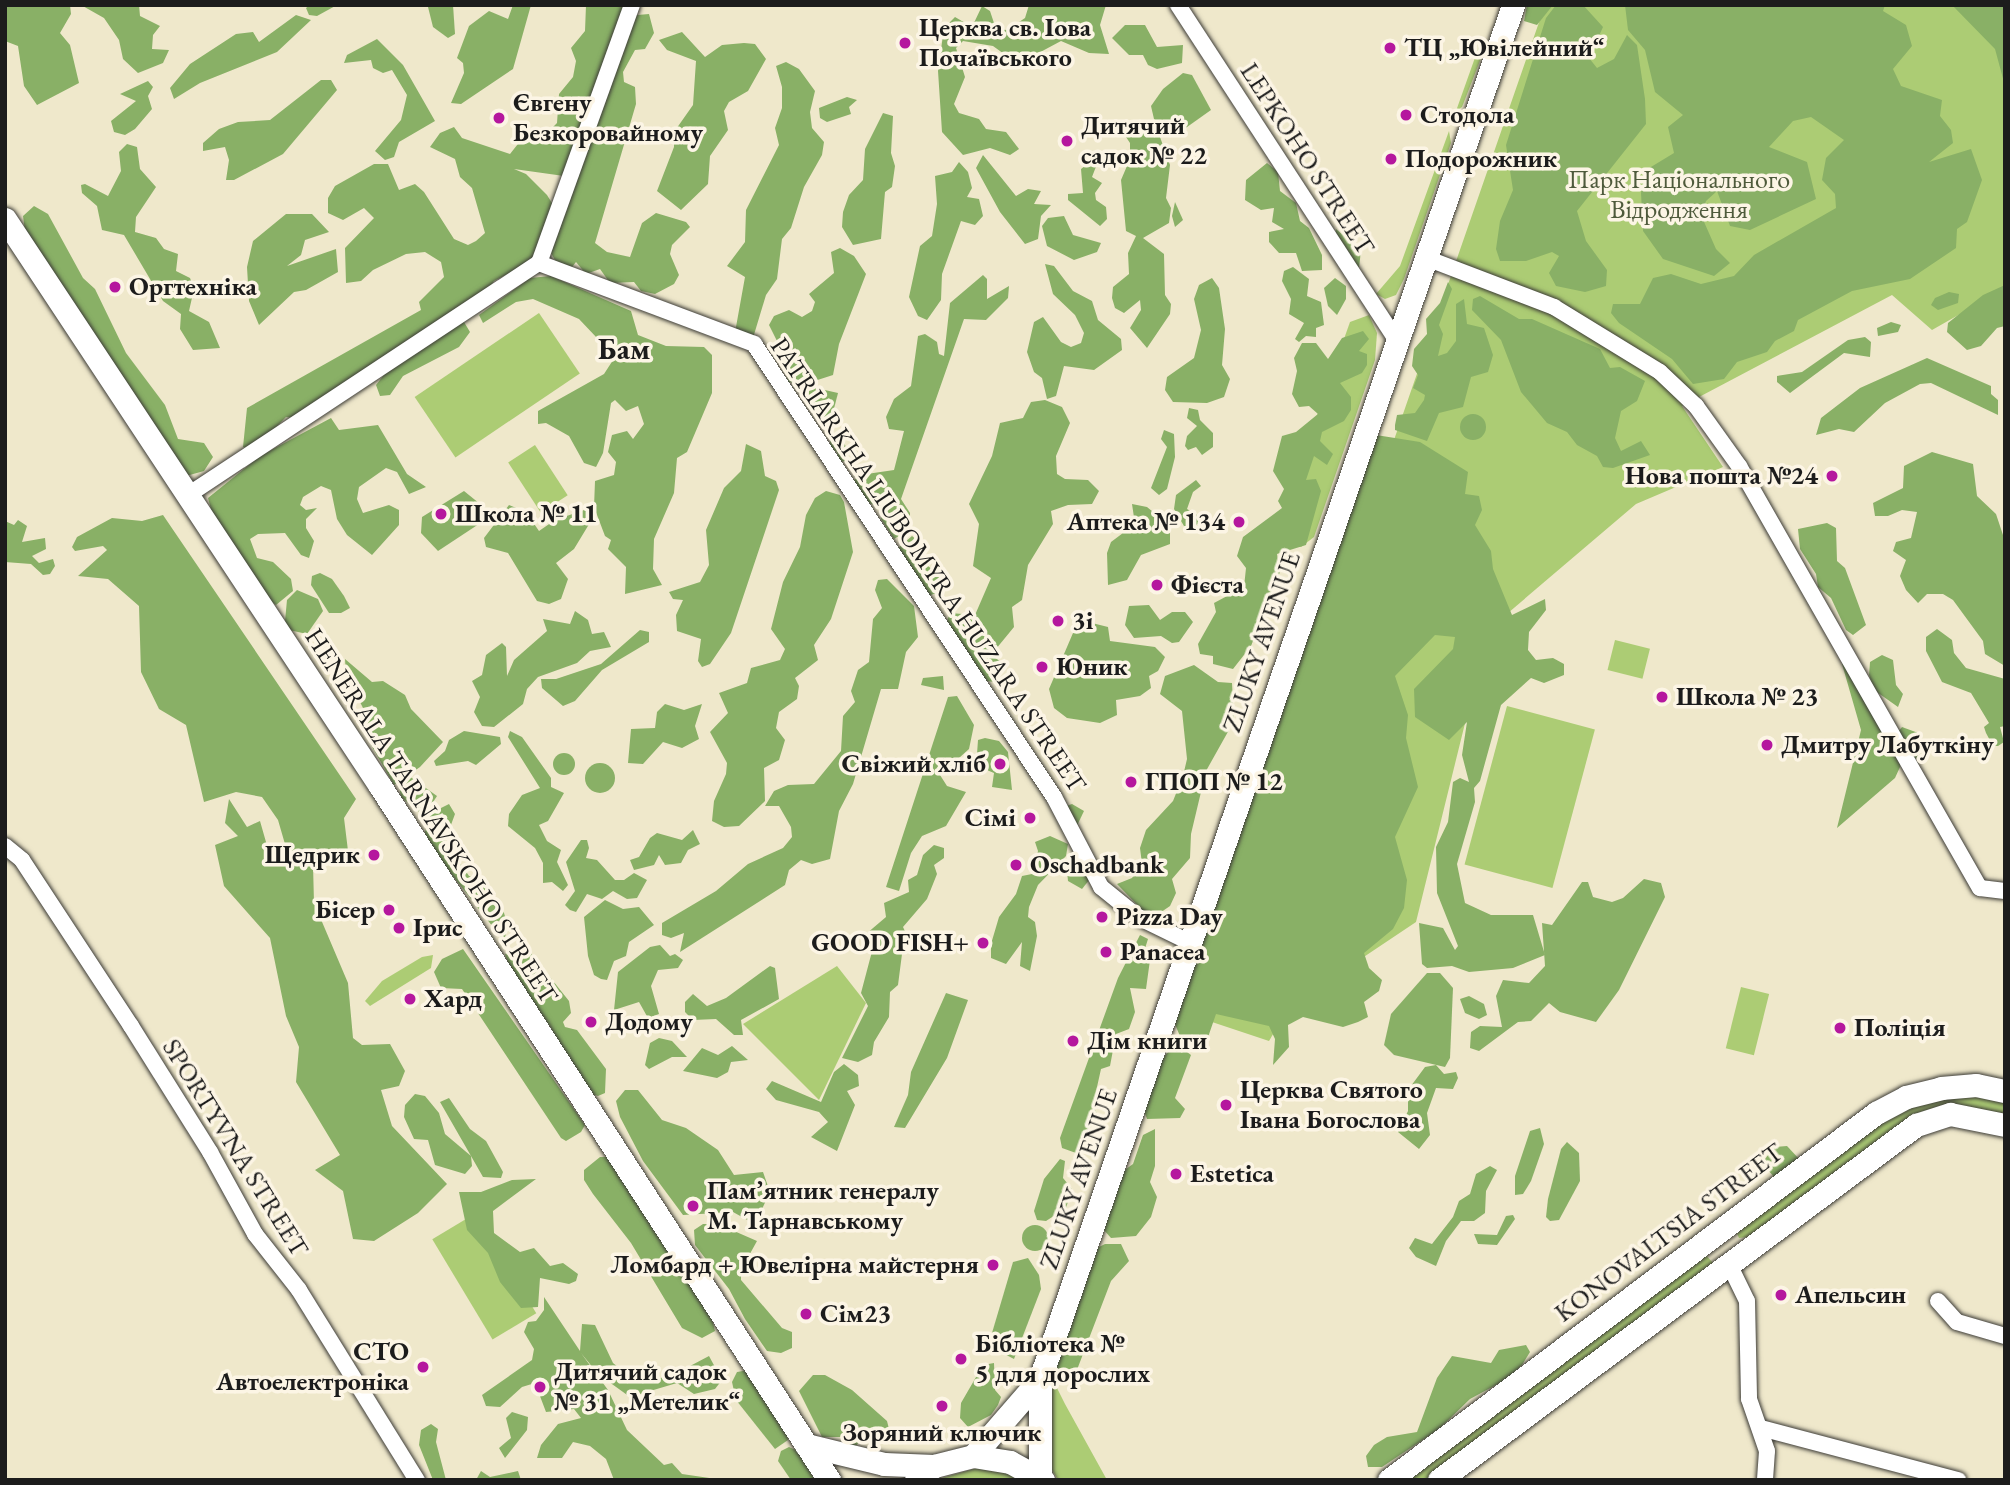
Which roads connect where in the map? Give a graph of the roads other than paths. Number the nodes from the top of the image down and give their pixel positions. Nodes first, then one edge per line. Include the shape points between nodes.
1 (632, 5) edge
2 (1178, 5) edge
3 (1513, 5) edge
4 (5, 219) edge
5 (1426, 258) junction
6 (539, 263) junction
7 (1396, 340) junction
8 (188, 495) junction
9 (5, 846) edge
10 (2005, 891) edge
11 (1189, 942) junction
12 (2005, 1091) edge
13 (2005, 1125) edge
14 (1714, 1237) junction
15 (1728, 1262) junction
16 (1938, 1301) dead end
17 (2005, 1336) edge
18 (1040, 1379) junction
19 (1761, 1428) junction
20 (806, 1445) junction
21 (972, 1456) junction
22 (925, 1473) edge
23 (1041, 1478) edge
24 (417, 1480) edge
25 (829, 1480) edge
26 (1388, 1480) edge
27 (1439, 1480) edge
28 (1765, 1480) edge
29 (1958, 1480) edge

1 - 6 street
2 - 7 street, LEPKOHO STREET
3 - 5 main road, ZLUKY AVENUE
4 - 8 main road, HENERALA TARNAVSKOHO STREET
5 - 7 main road, ZLUKY AVENUE
5 - 10 street via 1554,307 1661,372 1696,406 1739,466 1980,888
6 - 8 street
6 - 11 street, PATRIARKHA LIUBOMYRA HUZARA STREET via 754,344 1054,797 1101,887 1138,917
7 - 11 main road, ZLUKY AVENUE
8 - 20 main road, HENERALA TARNAVSKOHO STREET
9 - 24 street, SPORTYVNA STREET via 22,860 131,1026 255,1234 299,1290
11 - 18 main road, ZLUKY AVENUE
12 - 14 main road, KONOVALTSIA STREET via 1958,1086 1891,1104
13 - 15 main road via 1950,1114 1916,1125
14 - 15 main road
14 - 26 main road, KONOVALTSIA STREET
15 - 19 street via 1747,1301 1749,1399
15 - 27 main road
16 - 17 street via 1957,1322
18 - 21 main road, ZLUKY AVENUE
18 - 23 main road, ZLUKY AVENUE
19 - 28 street via 1767,1451
19 - 29 street
20 - 22 main road
20 - 25 main road, HENERALA TARNAVSKOHO STREET
21 - 22 main road
21 - 23 main road via 1010,1462

